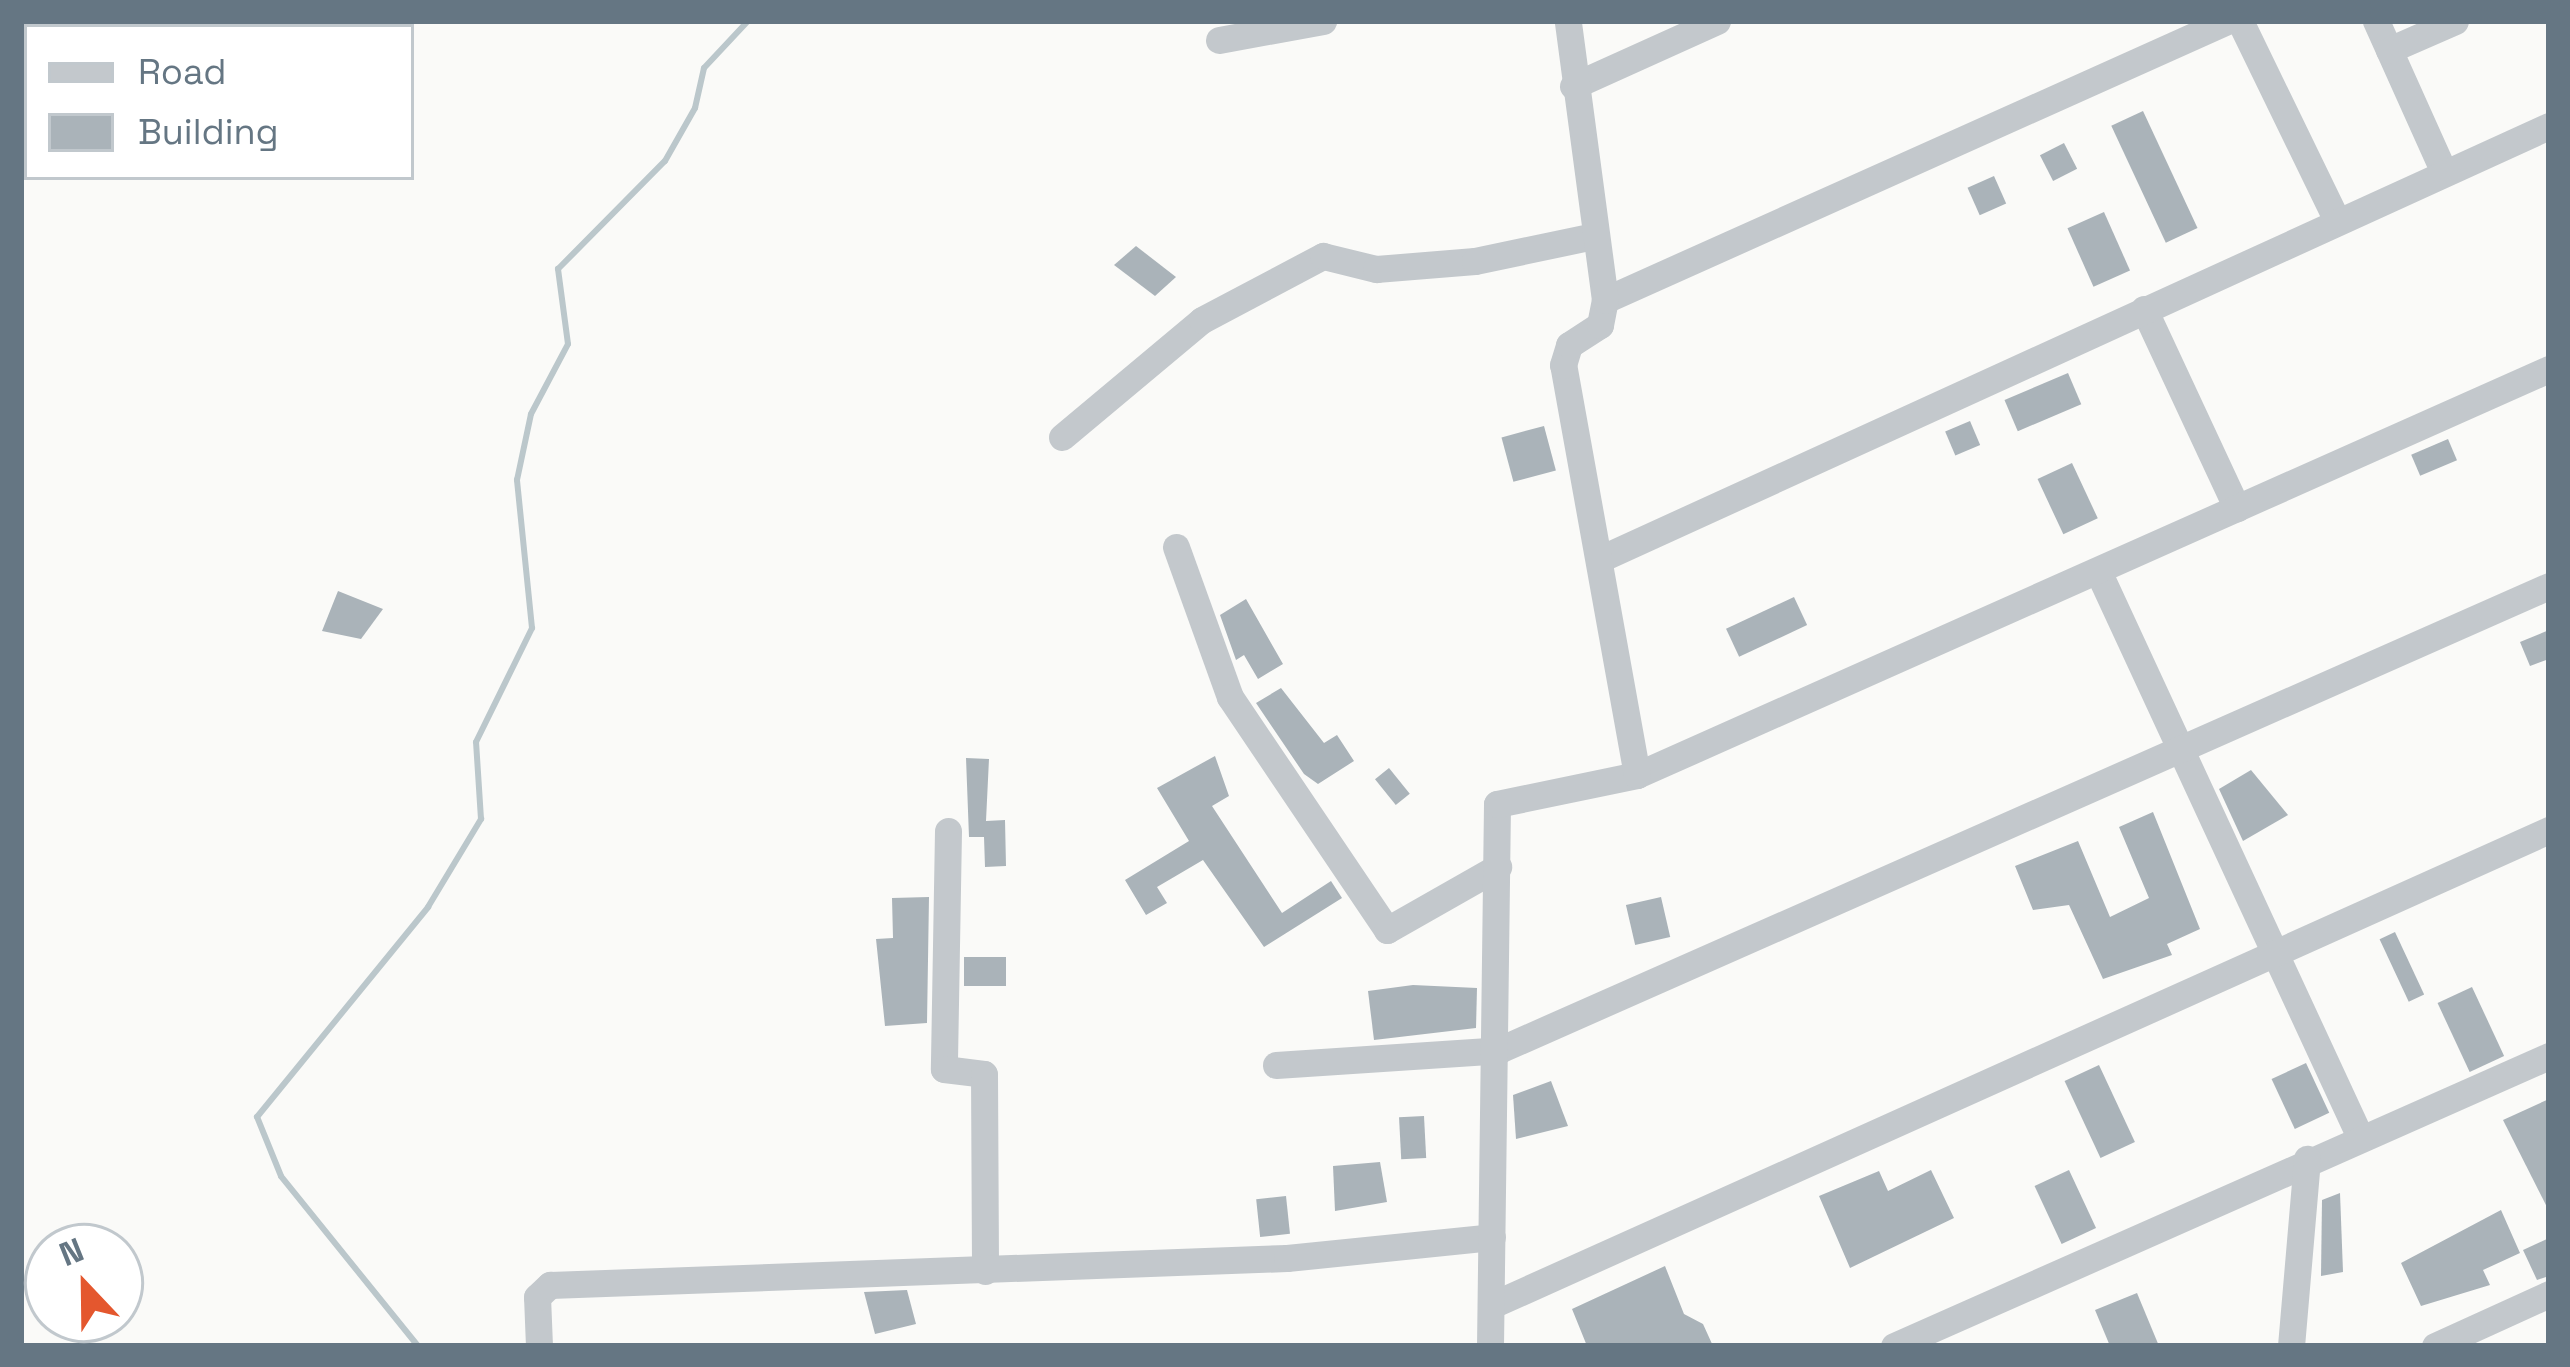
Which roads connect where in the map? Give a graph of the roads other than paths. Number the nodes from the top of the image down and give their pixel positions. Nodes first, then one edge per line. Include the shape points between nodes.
1 (1323, 21) edge
2 (1554, 21) edge
3 (1568, 21) edge
4 (1717, 21) edge
5 (2227, 21) edge
6 (2240, 21) edge
7 (2376, 21) edge
8 (2455, 21) edge
9 (1220, 40) dead end
10 (2390, 50) junction
11 (1573, 86) junction
12 (2549, 126) edge
13 (2444, 172) junction
14 (2337, 221) junction
15 (1594, 236) junction
16 (1605, 299) junction
17 (2144, 309) junction
18 (2549, 369) edge
19 (1062, 436) dead end
20 (2237, 508) junction
21 (1176, 547) dead end
22 (1600, 560) junction
23 (2098, 571) junction
24 (2549, 586) edge
25 (2177, 751) junction
26 (1637, 776) junction
27 (2549, 830) edge
28 (948, 831) dead end
29 (1498, 867) junction
30 (2276, 954) junction
31 (1499, 1050) junction
32 (2549, 1056) edge
33 (1276, 1065) dead end
34 (2360, 1137) junction
35 (2308, 1159) junction
36 (1492, 1237) junction
37 (985, 1271) junction
38 (2549, 1294) edge
39 (1492, 1305) junction
40 (538, 1346) edge
41 (1490, 1346) edge
42 (1894, 1346) edge
43 (2291, 1346) edge
44 (2435, 1346) edge

1 - 9 street
2 - 3 street
3 - 11 street
4 - 11 street
5 - 16 street
6 - 14 street
7 - 10 street
8 - 10 street
10 - 13 street
11 - 15 street
12 - 13 street
13 - 14 street
14 - 17 street
15 - 16 street
15 - 19 street via 1475,261 1376,269 1323,256 1202,320
16 - 22 street via 1600,325 1570,345 1563,365
17 - 20 street
17 - 22 street
18 - 20 street
20 - 23 street
21 - 29 street via 1230,698 1388,930
22 - 26 street
23 - 25 street
23 - 26 street
24 - 25 street
25 - 30 street
25 - 31 street
26 - 29 street via 1499,801
27 - 30 street
28 - 37 street via 944,1069 984,1074
29 - 31 street
30 - 34 street
30 - 39 street
31 - 33 street
31 - 36 street
32 - 34 street
34 - 35 street
35 - 42 street
35 - 43 street
36 - 37 street via 1287,1258
36 - 39 street
37 - 40 street via 550,1285 536,1298
38 - 44 street
39 - 41 street

